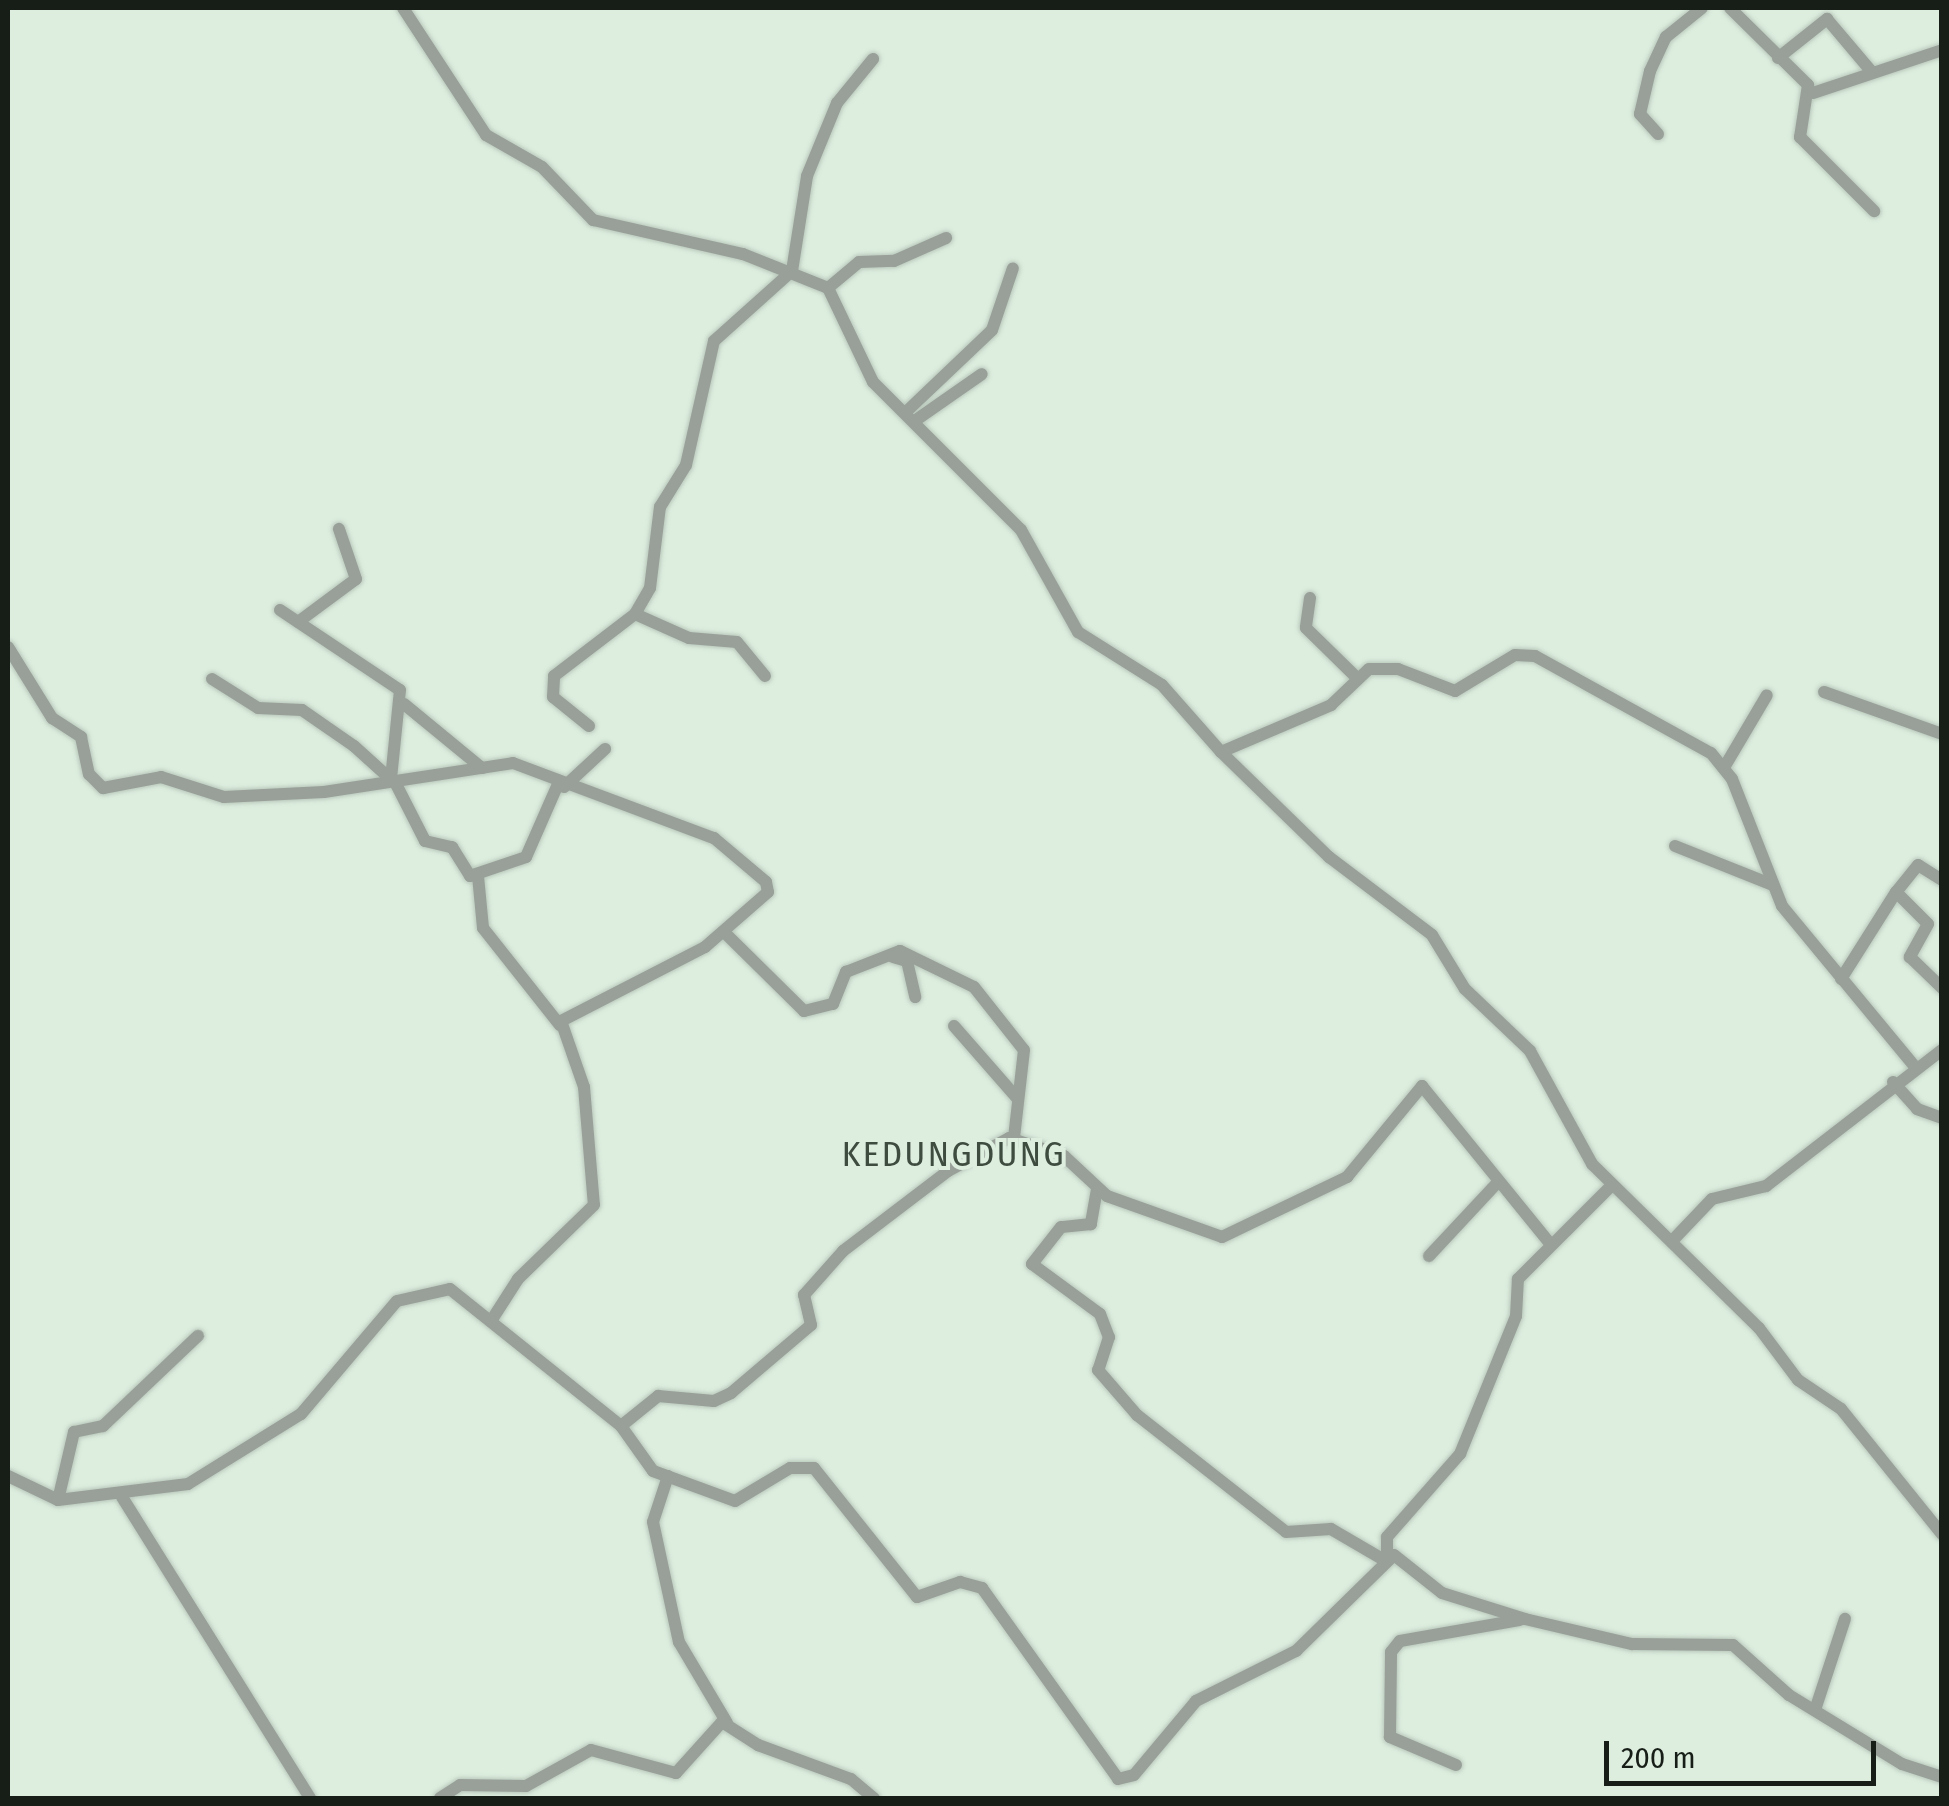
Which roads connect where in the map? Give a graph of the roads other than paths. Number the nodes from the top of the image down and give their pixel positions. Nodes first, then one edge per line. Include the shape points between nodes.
1 (403, 8) edge
2 (1702, 8) edge
3 (1730, 8) edge
4 (1942, 50) edge
5 (1778, 58) junction
6 (873, 59) dead end
7 (1871, 71) junction
8 (1813, 93) junction
9 (1658, 134) dead end
10 (1874, 210) dead end
11 (946, 238) dead end
12 (1013, 268) dead end
13 (792, 271) junction
14 (828, 288) junction
15 (982, 374) dead end
16 (912, 415) junction
17 (338, 529) dead end
18 (1310, 598) dead end
19 (280, 610) dead end
20 (636, 614) junction
21 (298, 622) junction
22 (8, 647) edge
23 (1354, 674) junction
24 (766, 676) dead end
25 (212, 679) dead end
26 (1824, 692) dead end
27 (1767, 696) dead end
28 (404, 704) junction
29 (590, 726) dead end
30 (1942, 734) edge
31 (606, 748) dead end
32 (1221, 752) junction
33 (1725, 766) junction
34 (482, 768) junction
35 (393, 781) junction
36 (561, 786) junction
37 (1676, 846) dead end
38 (478, 876) junction
39 (1942, 880) edge
40 (1772, 885) junction
41 (1896, 892) junction
42 (725, 933) junction
43 (883, 957) junction
44 (1841, 979) junction
45 (1942, 988) edge
46 (915, 998) dead end
47 (560, 1025) junction
48 (954, 1026) dead end
49 (1942, 1050) edge
50 (1916, 1068) junction
51 (1893, 1082) junction
52 (1018, 1098) junction
53 (1942, 1118) edge
54 (1014, 1138) junction
55 (1497, 1183) junction
56 (1611, 1186) junction
57 (1097, 1188) junction
58 (1548, 1241) junction
59 (1672, 1241) junction
60 (1429, 1256) dead end
61 (493, 1318) junction
62 (198, 1336) dead end
63 (622, 1426) junction
64 (8, 1476) edge
65 (668, 1476) junction
66 (122, 1497) junction
67 (58, 1500) junction
68 (1942, 1534) edge
69 (1386, 1558) junction
70 (1845, 1619) dead end
71 (1528, 1620) junction
72 (1815, 1710) junction
73 (727, 1723) junction
74 (1456, 1765) dead end
75 (1942, 1776) edge
76 (310, 1798) edge
77 (440, 1798) edge
78 (874, 1798) edge

1 - 13 street via 486,135 542,167 593,220
2 - 9 street via 1655,56 1640,104
3 - 5 street
4 - 7 street
5 - 7 street via 1827,19
5 - 8 street
6 - 13 street via 829,119 808,176
7 - 8 street
8 - 10 street via 1800,136
11 - 14 street via 894,261 860,262
12 - 16 street via 992,330
13 - 14 street
13 - 20 street via 714,341 686,465 660,507 654,576
14 - 16 street via 863,367
15 - 16 street
16 - 32 street via 1021,530 1078,632 1162,686
17 - 21 street via 356,579
18 - 23 street via 1306,628
19 - 21 street
20 - 24 street via 688,638 737,642
20 - 29 street via 554,676 553,697
21 - 28 street via 400,690
22 - 35 street via 52,718 81,737 89,774 103,788 172,778 230,797
23 - 32 street via 1331,705
23 - 33 street via 1398,668 1455,691 1496,659 1536,656
25 - 35 street via 258,708 302,710
26 - 30 street
27 - 33 street
28 - 34 street
28 - 35 street
31 - 36 street
32 - 56 street via 1329,856 1432,935 1465,989 1530,1051
33 - 40 street
34 - 35 street
34 - 36 street via 513,763
35 - 38 street via 425,841 452,847 462,872
36 - 38 street via 526,857
36 - 42 street via 714,838 766,882 768,892
37 - 40 street
38 - 47 street via 483,928
39 - 41 street via 1918,866
40 - 44 street
41 - 44 street
41 - 45 street via 1928,924 1910,956
42 - 43 street via 804,1011 833,1004 846,972
42 - 47 street
43 - 46 street via 907,961
43 - 52 street via 918,952 990,1004 1024,1050
44 - 50 street
47 - 61 street via 584,1087 594,1205 518,1280
48 - 52 street
49 - 50 street
50 - 51 street
51 - 53 street via 1918,1109
51 - 59 street via 1766,1186 1712,1199
52 - 54 street
54 - 57 street via 1064,1156
54 - 63 street via 948,1171 843,1251 804,1295 811,1325 731,1393 714,1400 658,1396
55 - 57 street via 1422,1086 1347,1178 1237,1233 1212,1236
55 - 58 street
55 - 60 street
56 - 58 street
56 - 59 street
57 - 69 street via 1090,1224 1061,1227 1032,1264 1100,1314 1109,1342 1098,1370 1137,1415 1286,1532 1332,1529
58 - 69 street via 1518,1279 1516,1316 1460,1454 1387,1536
59 - 68 street via 1798,1380 1841,1409
61 - 63 street
61 - 66 street via 450,1290 397,1301 324,1394 274,1435 188,1484
62 - 67 street via 103,1426 74,1432
63 - 65 street
64 - 67 street
65 - 69 street via 735,1501 790,1468 814,1468 917,1597 970,1582 992,1598 1087,1743 1122,1780 1178,1716 1296,1651
65 - 73 street via 653,1522 679,1642
66 - 67 street
66 - 76 street
69 - 71 street via 1408,1559 1442,1592
70 - 72 street
71 - 72 street via 1632,1644 1724,1642
71 - 74 street via 1400,1641 1391,1652 1390,1737 1438,1750
72 - 75 street via 1902,1764
73 - 77 street via 676,1773 592,1750 526,1786 467,1784
73 - 78 street via 758,1746 851,1779

